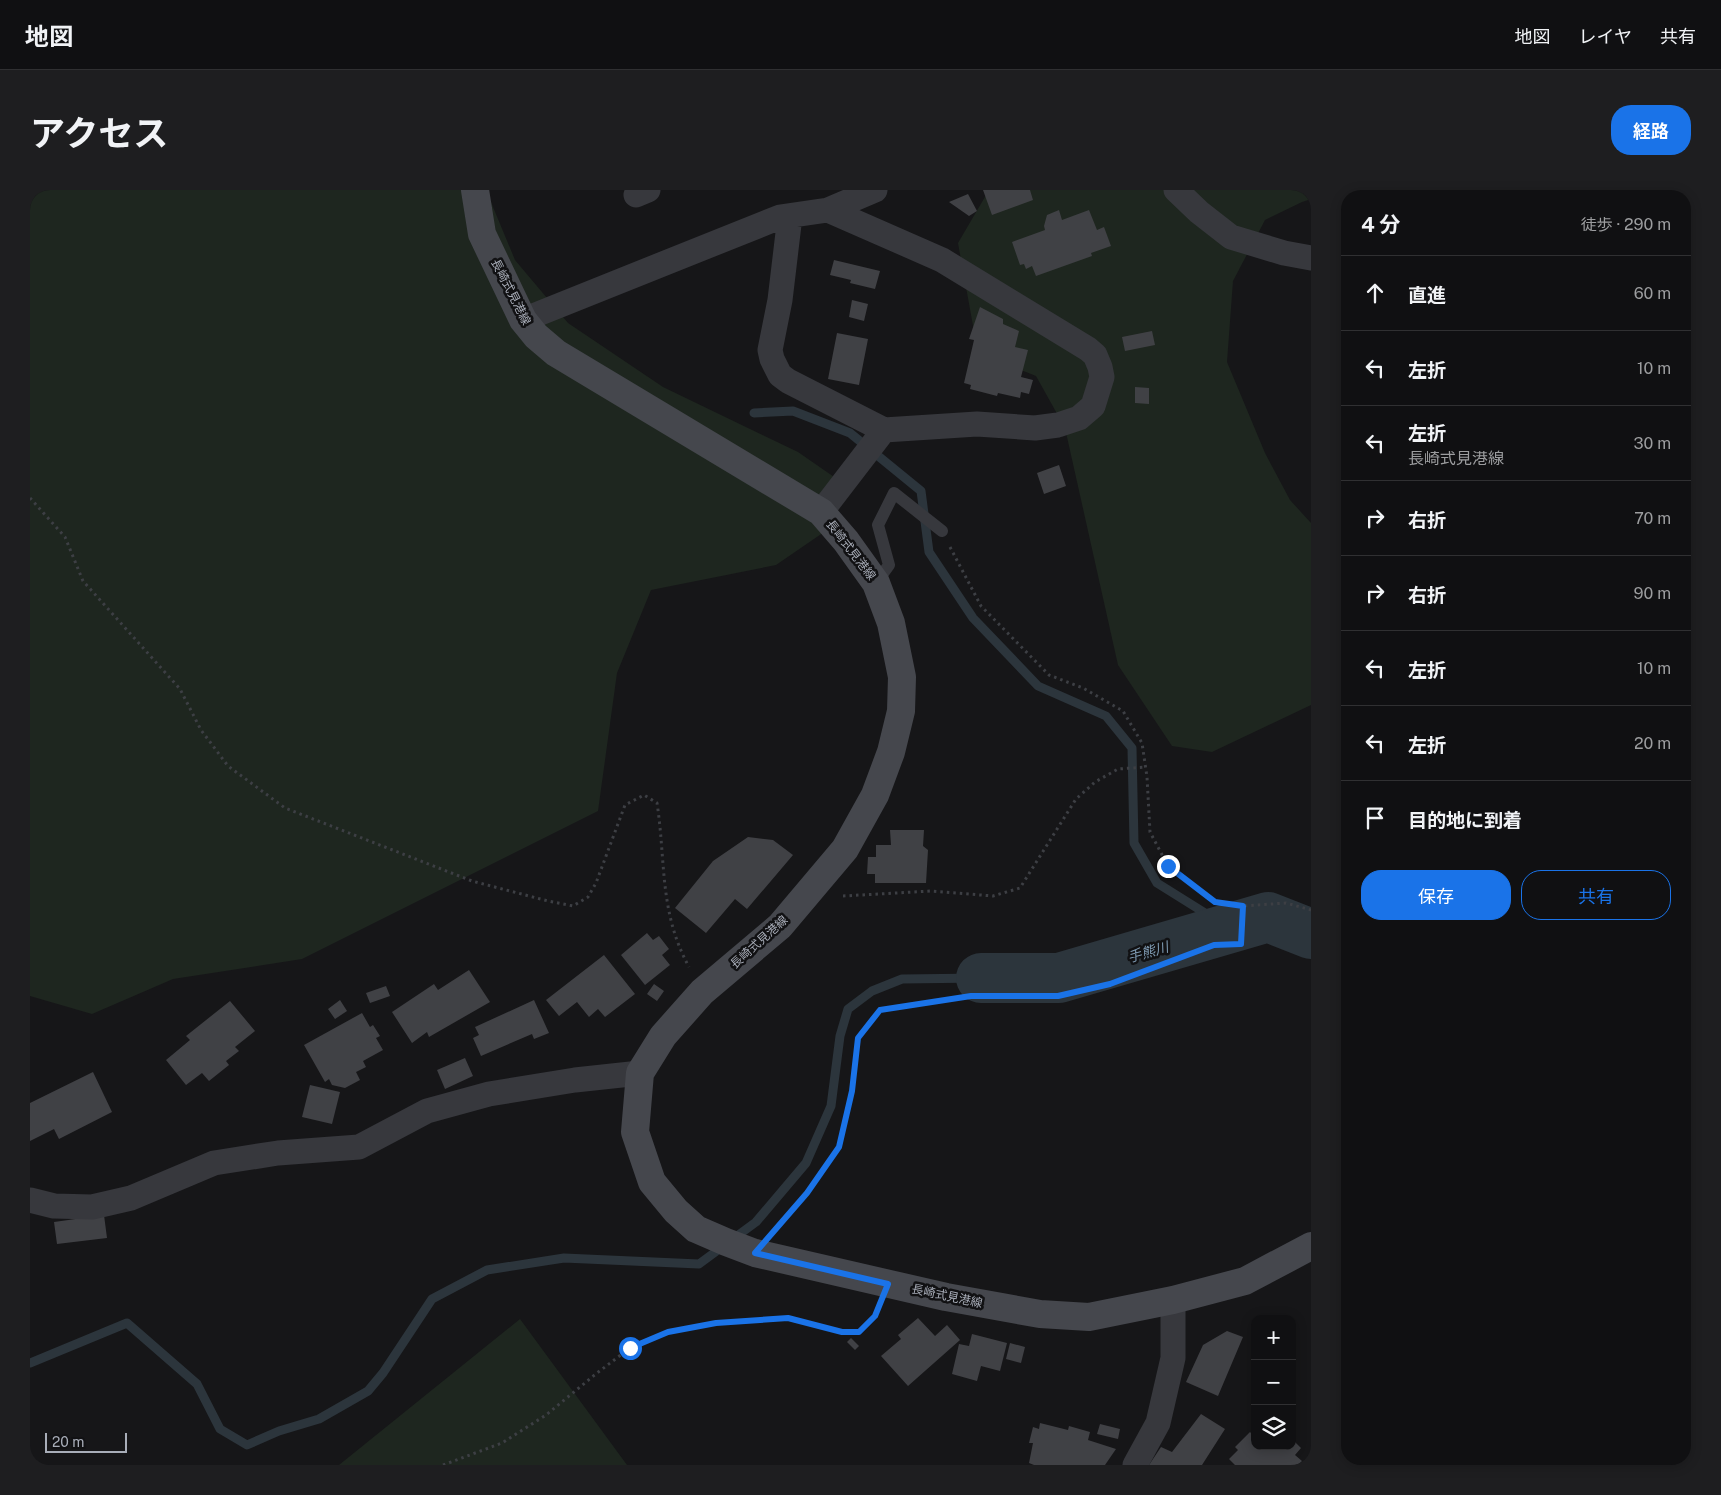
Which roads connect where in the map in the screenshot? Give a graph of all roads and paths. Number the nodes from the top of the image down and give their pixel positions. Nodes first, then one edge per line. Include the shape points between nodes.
1 (475, 190) edge
2 (875, 190) edge
3 (1176, 190) edge
4 (828, 210) junction
5 (790, 216) junction
6 (1311, 258) edge
7 (523, 320) junction
8 (882, 432) junction
9 (30, 498) edge
10 (821, 512) junction
11 (942, 532) joint
12 (876, 584) junction
13 (1145, 767) junction
14 (836, 902) dead end
15 (1243, 906) junction
16 (1311, 910) edge
17 (702, 992) junction
18 (640, 1073) junction
19 (30, 1200) edge
20 (1311, 1246) edge
21 (755, 1253) junction
22 (888, 1284) junction
23 (1173, 1300) junction
24 (443, 1465) edge
25 (1135, 1465) edge

1 - 7 main road, 長崎式見港線 via 482,234
2 - 4 street
3 - 6 street via 1231,238
4 - 5 street
4 - 8 street via 942,260 1088,349 1100,367 1102,377 1093,406 1079,418 1058,425 1035,428 976,424
5 - 7 street via 780,217
5 - 8 street via 780,300 770,350 772,359 780,375 788,381
7 - 10 main road, 長崎式見港線 via 556,353
8 - 10 street
9 - 17 path via 65,537 84,581 180,689 202,730 228,766 285,808 472,881 573,906 588,897 596,883 625,805 644,795 657,803 668,910 681,952
10 - 12 main road, 長崎式見港線
11 - 12 lane via 894,493 878,525 889,565
11 - 13 path via 981,606 1049,675 1084,688 1123,711 1142,743
12 - 17 main road, 長崎式見港線 via 891,623 902,677 901,711 891,752 875,795 845,850 780,926
13 - 14 path via 1118,769 1095,782 1076,799 1020,888 993,896 931,891 844,895
13 - 15 path via 1150,832 1168,866 1215,902
15 - 16 path via 1286,903
15 - 21 path via 1241,944 1214,945 1110,984 1058,996 971,996 880,1010 858,1038 852,1091 839,1147 807,1193
17 - 18 main road, 長崎式見港線 via 663,1036
18 - 19 street via 489,1094 427,1111 359,1147 278,1153 214,1163 131,1198 92,1207 54,1206
18 - 21 main road, 長崎式見港線 via 635,1132 652,1182 696,1228
20 - 23 main road, 長崎式見港線 via 1245,1281
21 - 22 main road, 長崎式見港線
22 - 23 main road, 長崎式見港線 via 1060,1316 1089,1317
22 - 24 path via 875,1316 859,1332 842,1332 788,1318 716,1323 668,1332 630,1348 546,1415 502,1443
23 - 25 street via 1173,1358 1158,1423

